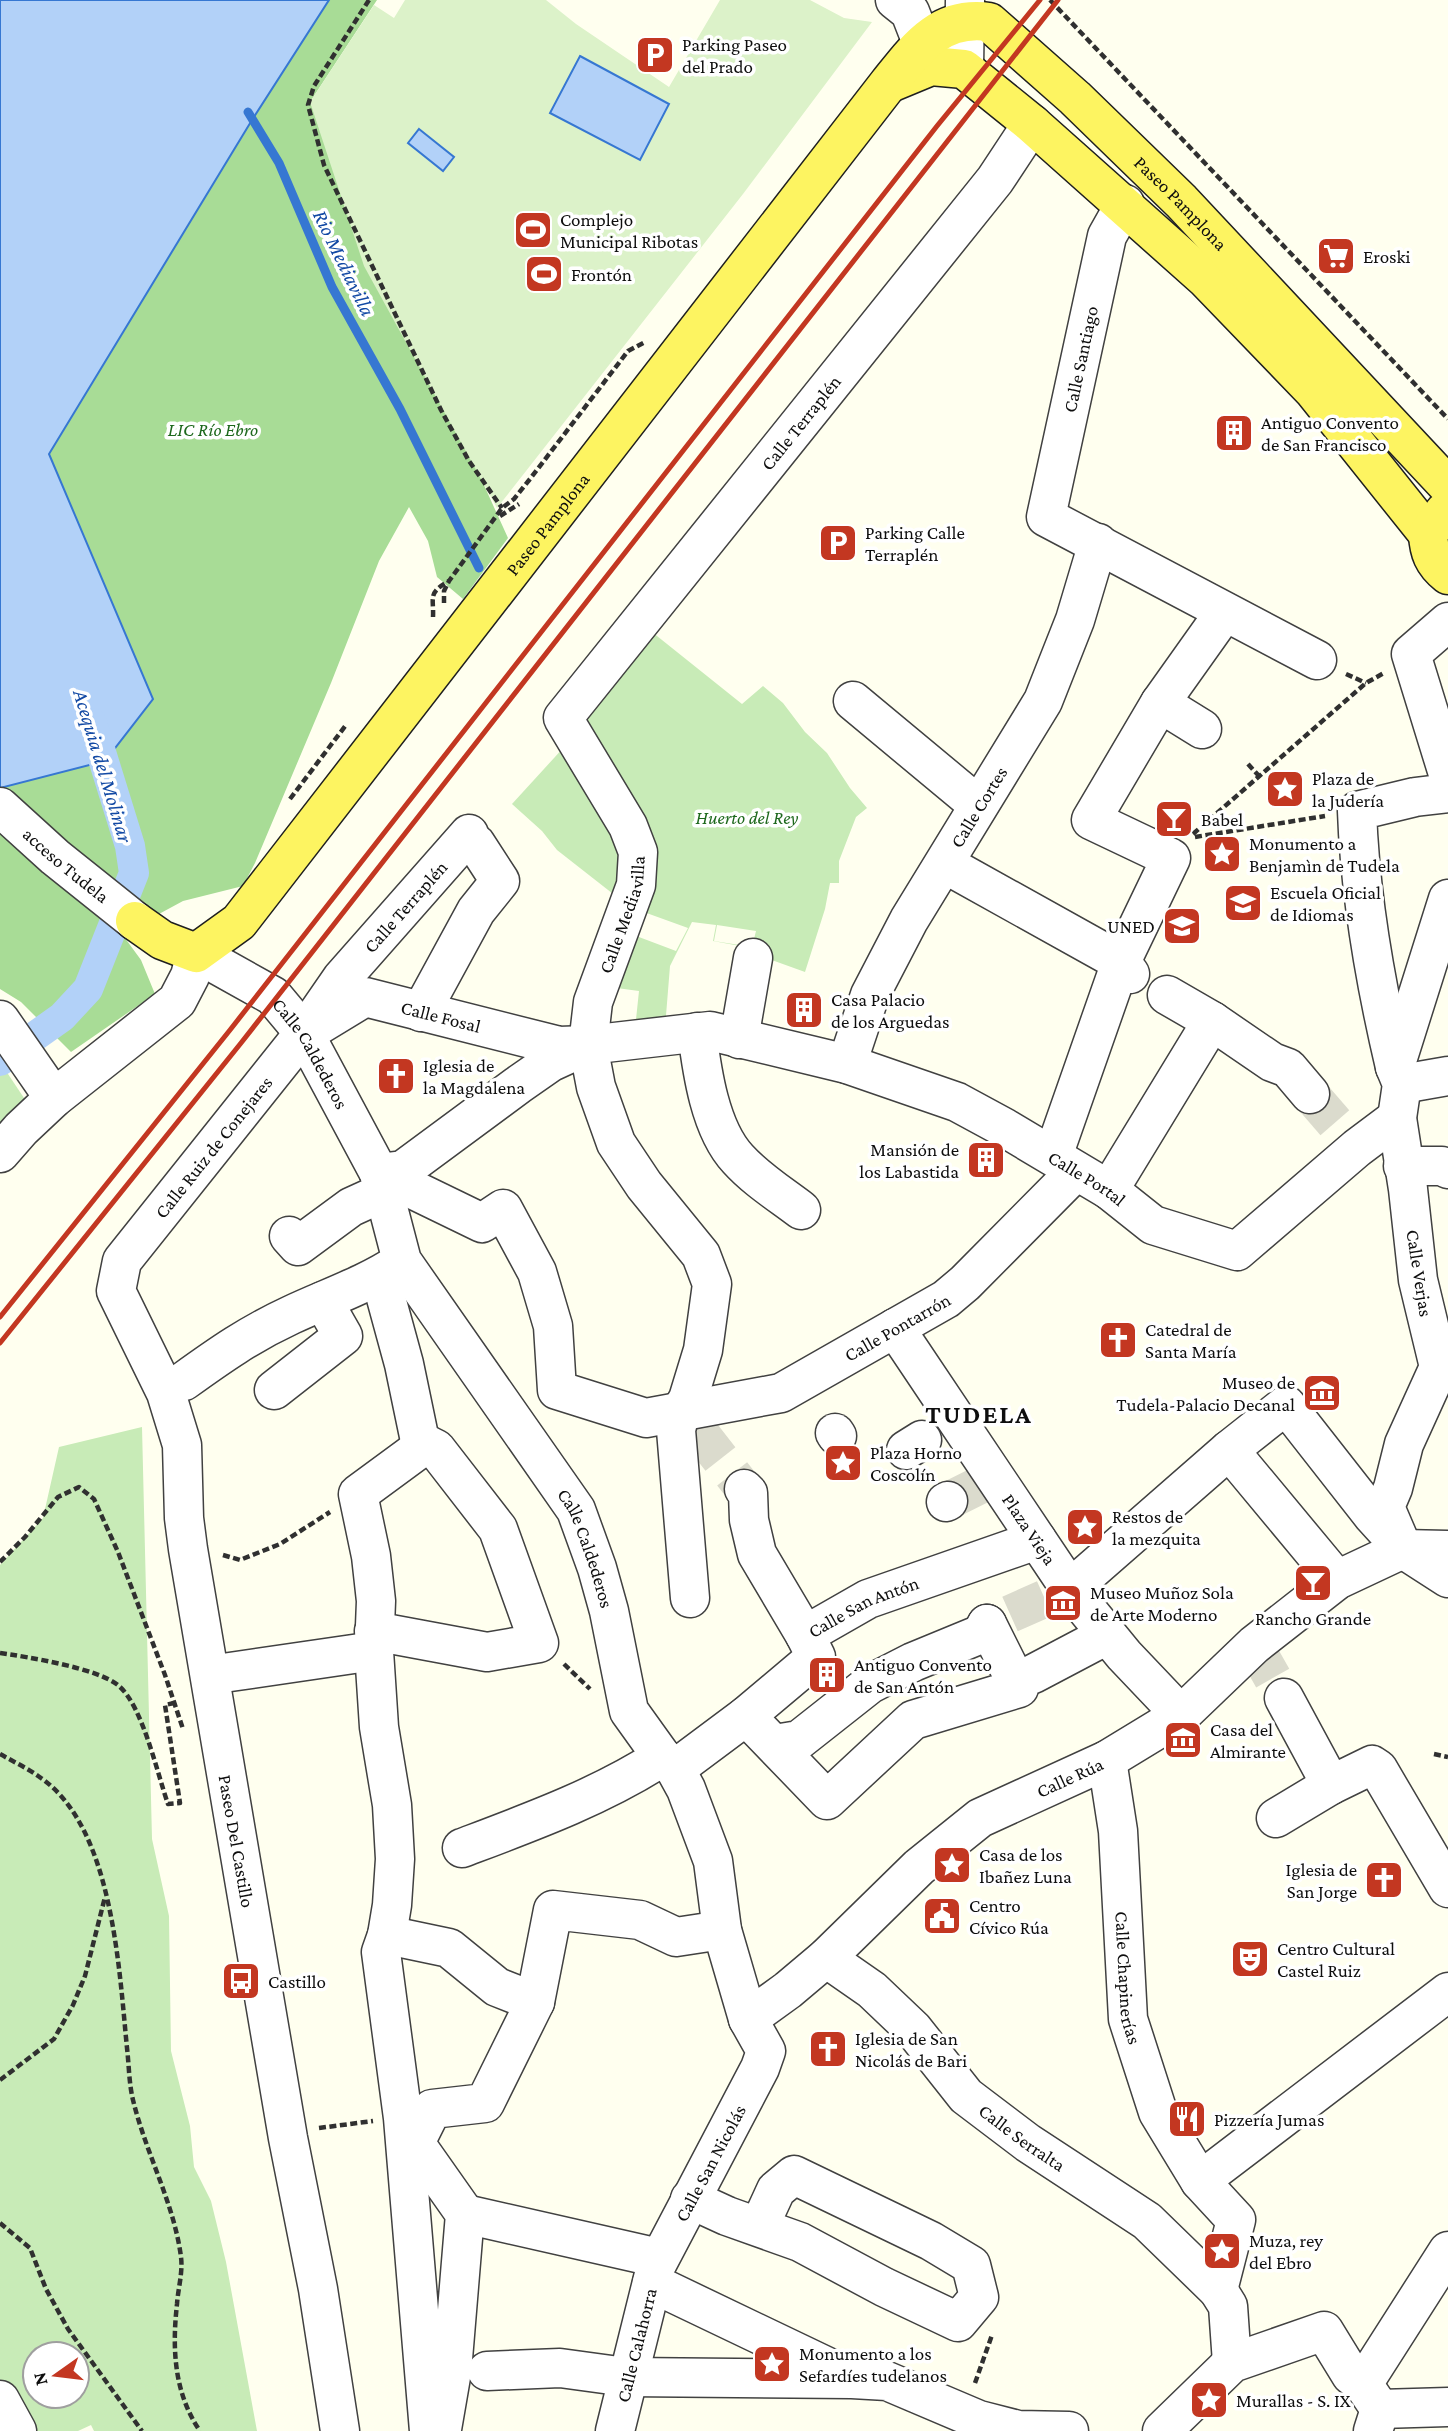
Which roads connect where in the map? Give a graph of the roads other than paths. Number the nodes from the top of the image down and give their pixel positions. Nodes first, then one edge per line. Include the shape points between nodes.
1 (895, 0) edge
2 (965, 11) edge
3 (939, 59) junction
4 (1032, 124) junction
5 (1116, 220) junction
6 (1448, 486) edge
7 (1438, 522) edge
8 (1098, 543) junction
9 (1448, 575) edge
10 (1224, 612) junction
11 (1448, 622) edge
12 (1317, 660) dead end
13 (852, 701) dead end
14 (1160, 703) junction
15 (563, 718) joint
16 (1202, 729) dead end
17 (1448, 774) edge
18 (1448, 793) edge
19 (978, 805) junction
20 (0, 807) edge
21 (944, 864) junction
22 (1448, 899) edge
23 (135, 921) joint
24 (197, 953) junction
25 (753, 958) dead end
26 (1125, 968) junction
27 (1167, 995) dead end
28 (421, 1012) junction
29 (1212, 1021) junction
30 (4, 1026) edge
31 (304, 1032) junction
32 (697, 1032) junction
33 (739, 1039) junction
34 (588, 1045) junction
35 (847, 1064) junction
36 (1448, 1076) edge
37 (44, 1084) junction
38 (1398, 1089) junction
39 (1310, 1094) tunnel mouth
40 (0, 1153) edge
41 (1064, 1164) junction
42 (1403, 1166) junction
43 (1446, 1166) edge
44 (382, 1182) junction
45 (1109, 1190) junction
46 (801, 1210) dead end
47 (289, 1236) dead end
48 (122, 1261) joint
49 (391, 1269) junction
50 (323, 1301) junction
51 (895, 1328) junction
52 (1444, 1364) edge
53 (184, 1381) dead end
54 (274, 1390) dead end
55 (689, 1421) junction
56 (426, 1444) junction
57 (1229, 1450) junction
58 (745, 1476) tunnel mouth
59 (1037, 1540) junction
60 (1403, 1549) junction
61 (1448, 1550) edge
62 (1448, 1578) edge
63 (1337, 1580) junction
64 (1067, 1589) junction
65 (690, 1598) dead end
66 (805, 1635) junction
67 (1107, 1635) junction
68 (374, 1641) junction
69 (223, 1672) dead end
70 (1033, 1674) dead end
71 (1284, 1698) tunnel mouth
72 (1181, 1715) junction
73 (746, 1716) junction
74 (775, 1744) junction
75 (1107, 1760) junction
76 (669, 1763) junction
77 (1331, 1785) junction
78 (1276, 1818) dead end
79 (462, 1848) dead end
80 (1448, 1888) edge
81 (722, 1930) junction
82 (387, 1935) junction
83 (826, 1958) junction
84 (1448, 1992) edge
85 (535, 2002) junction
86 (748, 2019) junction
87 (760, 2068) joint
88 (417, 2114) junction
89 (1200, 2181) junction
90 (690, 2199) junction
91 (465, 2214) junction
92 (759, 2227) junction
93 (1448, 2251) edge
94 (655, 2271) junction
95 (1223, 2298) junction
96 (1232, 2363) junction
97 (487, 2371) dead end
98 (626, 2377) junction
99 (869, 2380) junction
100 (0, 2400) edge
101 (1448, 2407) edge
102 (1372, 2408) edge
103 (1018, 2430) edge
104 (17, 2431) edge
105 (340, 2431) edge
106 (429, 2431) edge
107 (442, 2431) edge
108 (615, 2431) edge
109 (1069, 2431) edge
110 (1162, 2431) edge

1 - 3 street via 910,12
2 - 3 street
2 - 6 main road, Paseo Pamplona via 989,22 1181,201
3 - 4 main road, Paseo Pamplona
3 - 24 main road, Paseo Pamplona via 888,83 239,922
4 - 5 main road, Paseo Pamplona
4 - 15 street, Calle Terraplén via 995,180
5 - 7 main road, Paseo Pamplona via 1206,279
5 - 8 street, Calle Santiago via 1046,517
7 - 9 main road via 1432,557
8 - 10 street
8 - 19 street, Calle Cortes via 1075,620 1043,701
10 - 12 street
10 - 14 street
11 - 17 street via 1411,656
13 - 19 street
14 - 16 street
14 - 26 street via 1091,820 1182,845
15 - 34 street, Calle Mediavilla via 628,826 638,852 636,885 593,1002
18 - 38 street, Calle Verjas via 1346,812 1360,859 1375,982
19 - 21 street, Calle Cortes
20 - 23 street, acceso Tudela
21 - 26 street
21 - 35 street, Calle Cortes via 870,995
22 - 38 street, Calle Verjas
23 - 24 main road via 162,940
24 - 31 street, Calle Caldederos via 274,996
24 - 37 street via 177,1001
25 - 33 street
26 - 41 street
27 - 29 street
28 - 31 street, Calle Fosal via 365,997
28 - 31 street, Calle Terraplén via 476,911 500,881 472,839 342,978
28 - 34 street, Calle Fosal via 559,1046
29 - 39 street via 1287,1068
29 - 45 street
30 - 37 street
31 - 44 street, Calle Caldederos
31 - 48 street, Calle Ruiz de Conejares
32 - 33 street, Calle Portal
32 - 34 street, Calle Portal
32 - 46 street via 703,1079 716,1122 736,1157
33 - 35 street, Calle Portal
34 - 44 street, Calle Portal via 551,1062
34 - 55 street via 596,1087 616,1143 701,1255 712,1284 703,1350 688,1399
35 - 41 street, Calle Portal via 957,1102
36 - 38 street
37 - 40 street via 21,1129
38 - 42 street, Calle Verjas
38 - 45 street, Calle Portal via 1237,1251 1153,1224
41 - 45 street, Calle Portal
41 - 51 street, Calle Pontarrón via 984,1266 946,1299
42 - 43 street
42 - 52 street, Calle Verjas via 1418,1280
44 - 47 street via 298,1246
44 - 49 street, Calle Caldederos
44 - 55 street, Calle Pontarrón via 482,1223 503,1209 531,1260 553,1326 557,1390 646,1418
48 - 105 street, Paseo Del Castillo via 116,1292 166,1394 182,1445 188,1549
49 - 50 street
49 - 56 street via 404,1364 420,1441
49 - 76 street, Calle Caldederos via 576,1510 606,1600 629,1711
50 - 53 street via 240,1340
50 - 54 street via 343,1336
51 - 55 street, Calle Pontarrón via 781,1393
51 - 59 street, Plaza Vieja via 934,1434 992,1478
52 - 60 street, Calle Verjas via 1404,1444 1385,1507
55 - 65 street via 676,1430
56 - 68 street via 358,1494 376,1601
56 - 68 street via 436,1449 498,1529 540,1643 487,1652
57 - 60 street via 1286,1405
57 - 63 street
57 - 64 street
58 - 66 street via 757,1554
59 - 64 street, Plaza Vieja
59 - 66 street, Calle San Antón via 868,1599
60 - 61 street
60 - 62 street
60 - 63 street, Calle Rúa
63 - 72 street, Calle Rúa via 1254,1645
64 - 67 street, Plaza Vieja
66 - 73 street, Calle San Antón via 816,1657
67 - 70 street
67 - 72 street, Plaza Vieja
68 - 69 street
68 - 82 street via 395,1859
71 - 77 street
72 - 75 street, Calle Rúa
73 - 74 street
73 - 76 street, Calle San Antón
74 - 74 street via 827,1800 913,1720 1018,1688 999,1619 981,1634 870,1684 799,1740
75 - 83 street, Calle Rúa via 980,1818 919,1867
75 - 89 street, Calle Chapinerías via 1118,1831 1128,2019 1158,2112
76 - 79 street, Calle San Antón
76 - 81 street, Calle Caldederos via 686,1788 713,1860
77 - 78 street
77 - 80 street via 1372,1765 1378,1769
81 - 85 street via 676,1937 640,1920 553,1910
81 - 86 street, Calle Caldederos
82 - 85 street via 449,1948 497,1987
82 - 88 street via 381,1952
83 - 86 street, Calle Rúa
83 - 95 street, Calle Serralta via 872,1990 913,2029 966,2096 1147,2221
84 - 89 street
85 - 88 street via 485,2102
86 - 87 street, Calle Caldederos via 766,2051
87 - 90 street, Calle San Nicolás
88 - 91 street via 415,2143
88 - 106 street
89 - 95 street, Calle Chapinerías via 1236,2220
90 - 92 street
90 - 94 street, Calle San Nicolás
91 - 94 street
91 - 107 street via 452,2371
92 - 92 street via 800,2242 958,2322 979,2297 971,2265 794,2175 776,2190
93 - 102 street
94 - 98 street, Calle Calahorra
94 - 99 street
95 - 96 street
96 - 102 street via 1324,2330
96 - 110 street
97 - 98 street via 560,2368
98 - 99 street
98 - 108 street, Calle Calahorra
99 - 103 street
100 - 104 street
101 - 102 street
103 - 109 street

